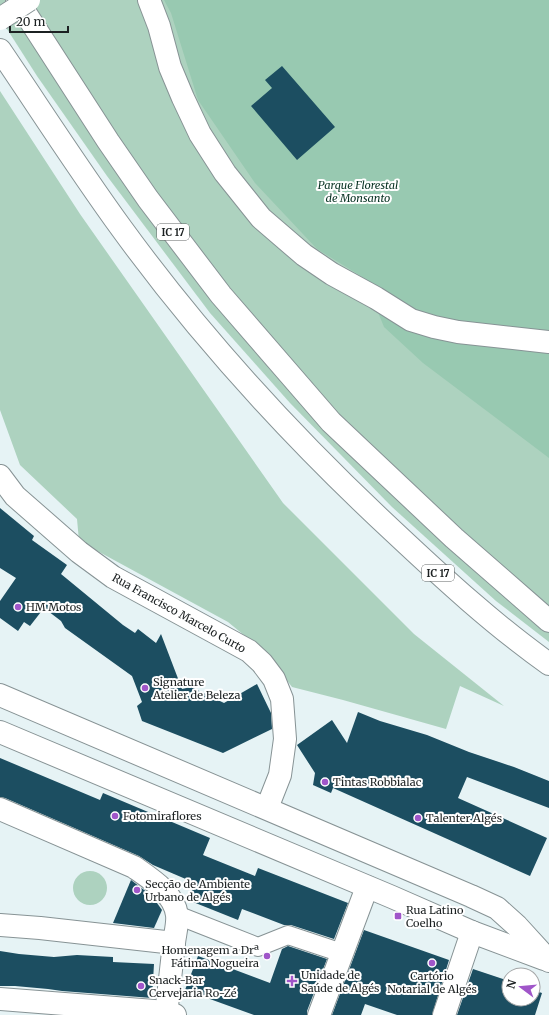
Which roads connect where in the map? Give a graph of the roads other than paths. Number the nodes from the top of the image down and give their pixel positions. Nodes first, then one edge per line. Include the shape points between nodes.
1 (17, 0) edge
2 (29, 0) edge
3 (149, 0) edge
4 (0, 19) edge
5 (0, 50) edge
6 (549, 342) edge
7 (0, 476) edge
8 (549, 621) edge
9 (549, 664) edge
10 (0, 694) edge
11 (32, 708) junction
12 (10, 736) edge
13 (268, 808) junction
14 (0, 809) edge
15 (367, 887) junction
16 (177, 916) junction
17 (0, 925) edge
18 (472, 932) junction
19 (174, 943) junction
20 (342, 953) junction
21 (549, 961) edge
22 (0, 999) edge
23 (170, 1014) edge
24 (319, 1015) edge
25 (444, 1015) edge

1 - 8 main road, IC 17 via 148,199 221,294 331,422 480,562
2 - 4 main road, bridge
3 - 6 main road via 170,67 200,134 225,173 261,218 304,255 411,320 458,332
5 - 9 main road, IC 17 via 122,229 174,297 252,390 333,475 416,553 469,600
7 - 13 main road, Rua Francisco Marcelo Curto via 15,496 112,577 227,638 262,663 274,679 282,699 285,740 280,776
10 - 11 main road
11 - 12 main road
11 - 13 main road
12 - 15 main road
13 - 21 main road via 497,908
14 - 16 main road via 134,867 165,891 174,903
15 - 18 main road
15 - 20 main road
16 - 19 main road
16 - 20 street via 258,947 288,934
17 - 19 main road
18 - 21 main road
18 - 25 main road
19 - 23 main road
20 - 24 main road
22 - 23 main road

